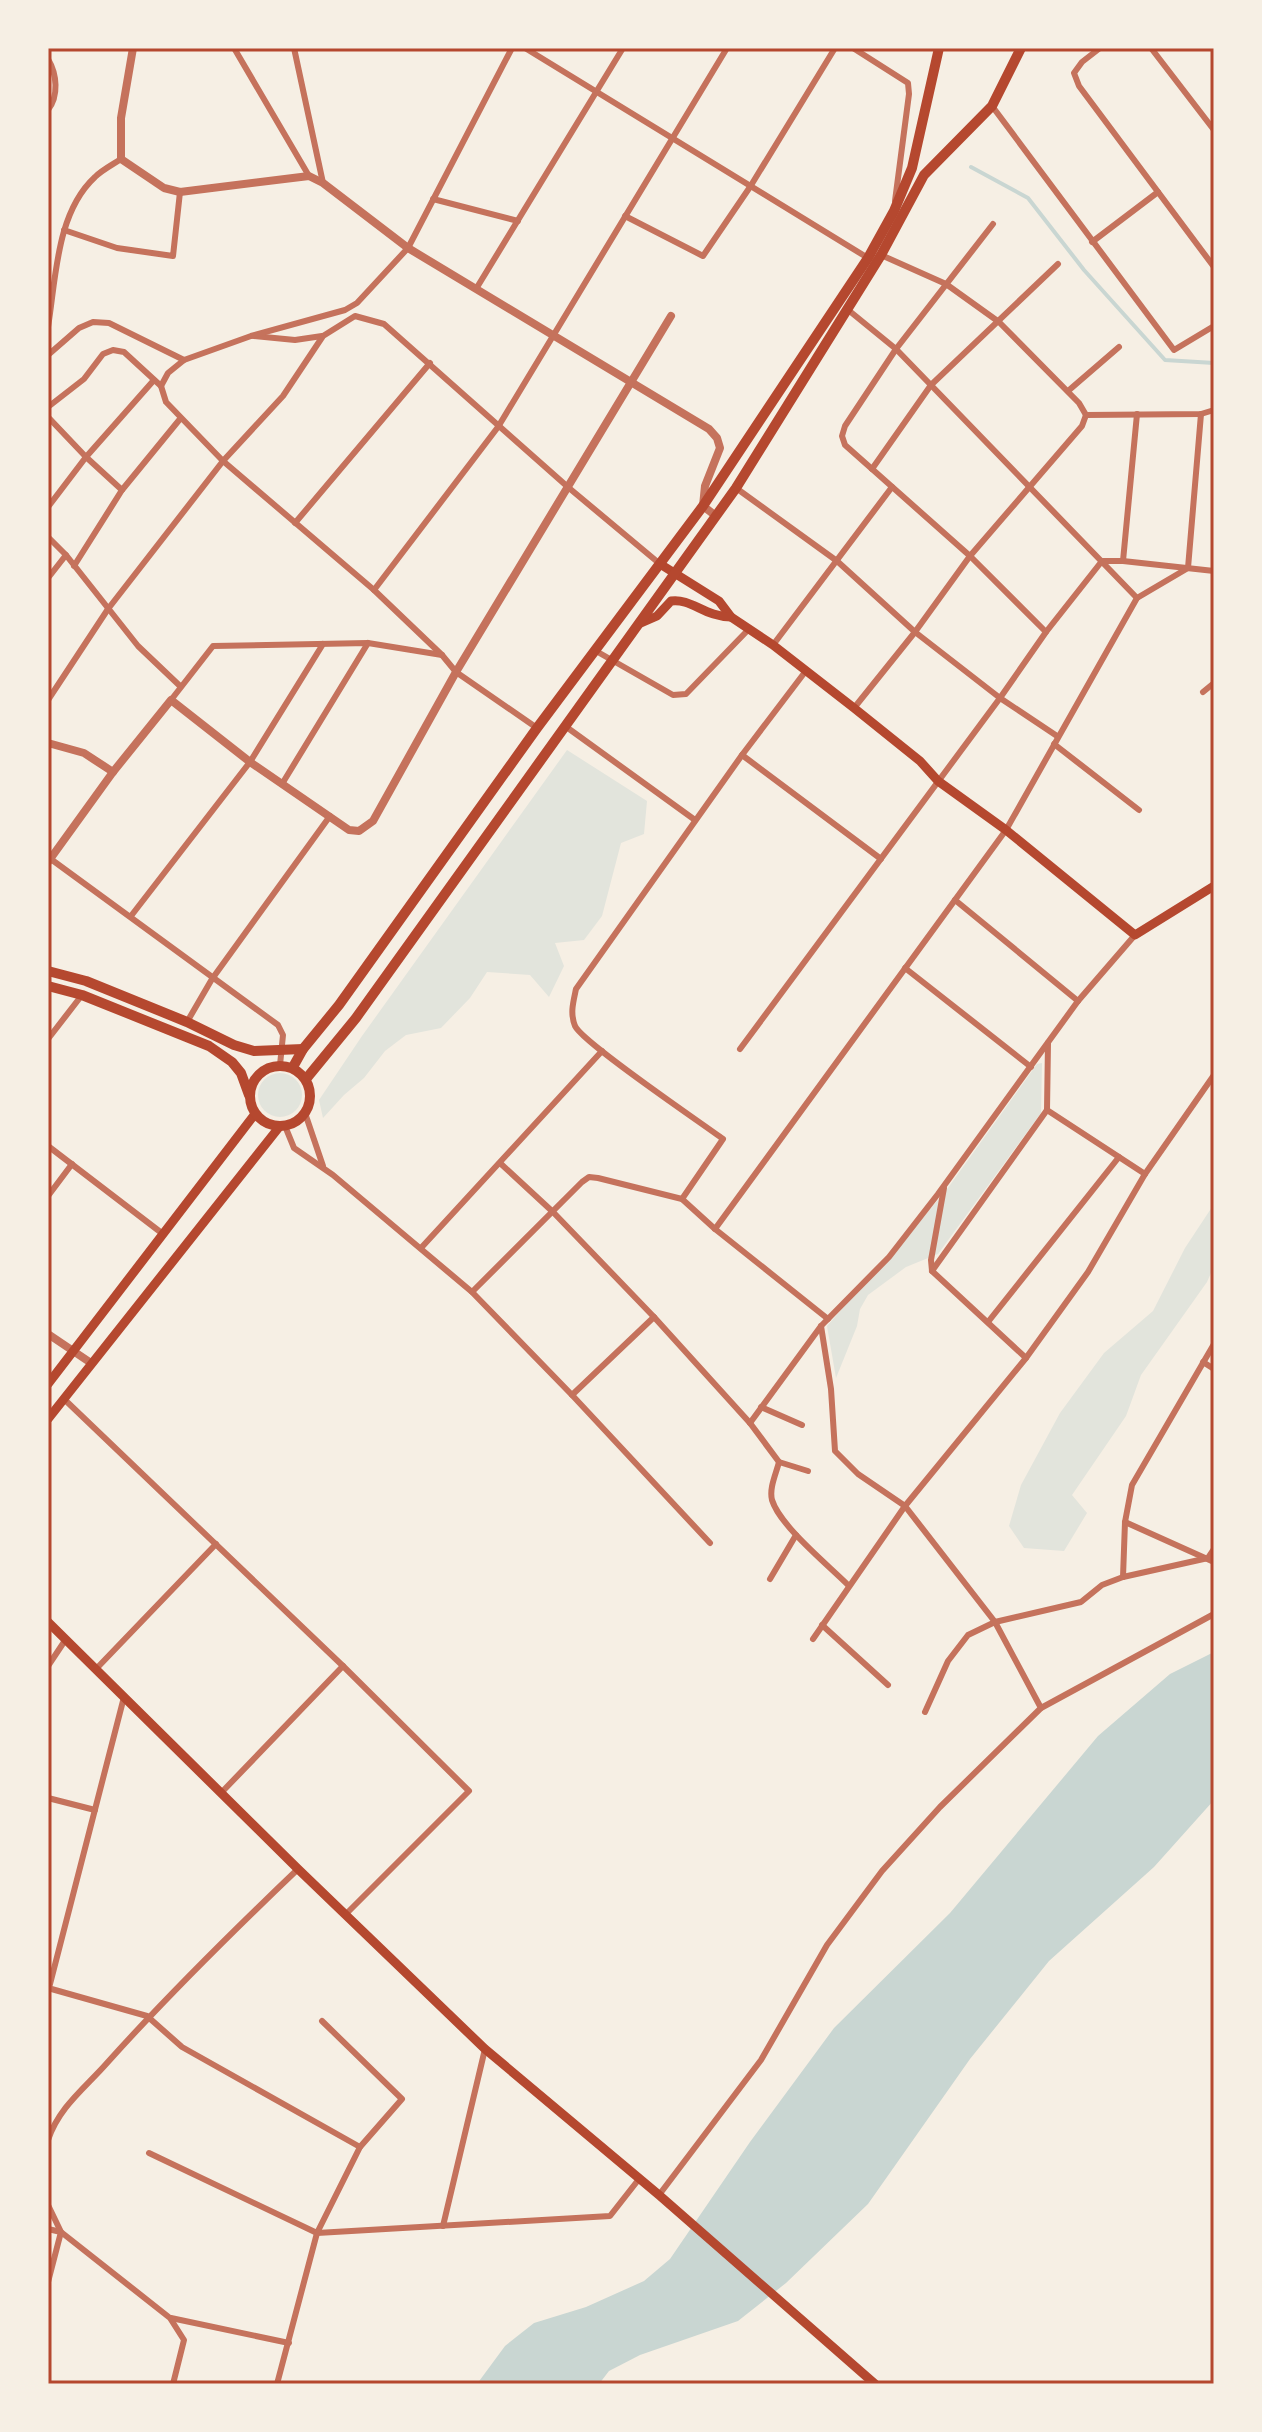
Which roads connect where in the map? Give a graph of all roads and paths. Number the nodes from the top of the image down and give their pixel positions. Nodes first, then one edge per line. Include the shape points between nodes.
1 (133, 48) edge
2 (234, 48) edge
3 (294, 48) edge
4 (512, 48) edge
5 (525, 48) edge
6 (623, 48) edge
7 (727, 48) edge
8 (835, 48) edge
9 (853, 48) edge
10 (939, 48) edge
11 (1021, 48) edge
12 (1100, 48) edge
13 (1151, 48) edge
14 (48, 59) edge
15 (596, 92) junction
16 (992, 106) junction
17 (48, 110) edge
18 (1214, 130) edge
19 (672, 139) junction
20 (121, 159) junction
21 (912, 168) junction
22 (924, 175) junction
23 (309, 176) junction
24 (323, 183) junction
25 (750, 187) junction
26 (180, 192) junction
27 (1158, 192) junction
28 (433, 199) junction
29 (894, 211) junction
30 (625, 216) junction
31 (518, 221) junction
32 (993, 224) dead end
33 (64, 230) junction
34 (1092, 242) junction
35 (408, 248) junction
36 (881, 255) junction
37 (868, 258) junction
38 (1058, 264) dead end
39 (1214, 267) edge
40 (946, 284) junction
41 (476, 289) junction
42 (847, 309) junction
43 (671, 316) dead end
44 (999, 322) junction
45 (1214, 326) edge
46 (48, 327) edge
47 (553, 335) junction
48 (251, 336) junction
49 (323, 336) junction
50 (1119, 347) dead end
51 (896, 349) junction
52 (48, 355) edge
53 (184, 360) junction
54 (430, 363) junction
55 (154, 380) junction
56 (632, 383) junction
57 (931, 385) junction
58 (161, 386) junction
59 (1068, 391) junction
60 (48, 407) edge
61 (1214, 410) edge
62 (1137, 414) junction
63 (1201, 414) junction
64 (1086, 415) junction
65 (48, 417) edge
66 (180, 419) junction
67 (498, 427) junction
68 (86, 457) junction
69 (223, 461) junction
70 (872, 469) junction
71 (892, 487) junction
72 (569, 488) junction
73 (736, 488) junction
74 (1031, 488) junction
75 (122, 490) junction
76 (703, 506) junction
77 (48, 507) edge
78 (716, 516) junction
79 (295, 523) junction
80 (48, 537) edge
81 (66, 555) junction
82 (970, 556) junction
83 (837, 561) junction
84 (1102, 561) junction
85 (1123, 561) junction
86 (660, 564) junction
87 (74, 566) junction
88 (1188, 568) junction
89 (1214, 571) edge
90 (675, 575) junction
91 (48, 578) edge
92 (374, 590) junction
93 (1137, 598) junction
94 (108, 609) junction
95 (731, 617) junction
96 (641, 623) junction
97 (748, 630) junction
98 (915, 632) junction
99 (1046, 632) junction
100 (368, 643) junction
101 (323, 644) junction
102 (773, 645) junction
103 (596, 651) junction
104 (442, 655) junction
105 (612, 663) junction
106 (456, 672) junction
107 (805, 672) junction
108 (1214, 683) edge
109 (180, 686) junction
110 (1203, 692) dead end
111 (1000, 698) junction
112 (48, 700) edge
113 (171, 700) junction
114 (854, 708) junction
115 (565, 726) junction
116 (537, 728) junction
117 (1057, 736) junction
118 (48, 743) edge
119 (1054, 744) junction
120 (742, 755) junction
121 (250, 762) junction
122 (113, 772) junction
123 (938, 781) junction
124 (282, 784) junction
125 (1139, 810) dead end
126 (330, 816) junction
127 (695, 820) junction
128 (1006, 830) junction
129 (49, 859) edge
130 (881, 859) junction
131 (1214, 886) edge
132 (955, 900) junction
133 (131, 916) junction
134 (1135, 935) junction
135 (905, 968) junction
136 (48, 971) edge
137 (212, 979) junction
138 (48, 986) edge
139 (82, 995) junction
140 (1078, 1001) junction
141 (187, 1022) junction
142 (48, 1039) edge
143 (1048, 1043) junction
144 (303, 1049) junction
145 (740, 1049) dead end
146 (602, 1051) junction
147 (283, 1052) junction
148 (280, 1065) junction
149 (293, 1067) junction
150 (1031, 1067) junction
151 (1214, 1075) edge
152 (306, 1079) junction
153 (249, 1095) junction
154 (1047, 1110) junction
155 (305, 1113) junction
156 (255, 1114) junction
157 (282, 1126) junction
158 (48, 1146) edge
159 (1119, 1157) junction
160 (500, 1163) junction
161 (72, 1164) junction
162 (323, 1166) junction
163 (1145, 1174) junction
164 (945, 1185) junction
165 (48, 1196) edge
166 (682, 1199) junction
167 (553, 1212) junction
168 (715, 1229) junction
169 (163, 1234) junction
170 (421, 1248) junction
171 (932, 1271) junction
172 (472, 1292) junction
173 (654, 1317) junction
174 (828, 1319) junction
175 (988, 1322) junction
176 (821, 1326) junction
177 (48, 1334) edge
178 (1214, 1344) edge
179 (73, 1351) junction
180 (1026, 1358) junction
181 (1203, 1362) junction
182 (91, 1363) junction
183 (1214, 1369) edge
184 (48, 1384) edge
185 (572, 1395) junction
186 (64, 1399) junction
187 (761, 1407) junction
188 (48, 1419) edge
189 (750, 1423) junction
190 (802, 1425) dead end
191 (779, 1462) junction
192 (808, 1471) dead end
193 (905, 1506) junction
194 (1125, 1522) junction
195 (796, 1535) junction
196 (710, 1543) dead end
197 (216, 1544) junction
198 (1214, 1549) edge
199 (1211, 1560) edge
200 (1123, 1577) junction
201 (770, 1579) dead end
202 (848, 1585) junction
203 (1214, 1614) edge
204 (48, 1622) edge
205 (995, 1622) junction
206 (822, 1625) junction
207 (66, 1639) junction
208 (813, 1639) dead end
209 (48, 1666) edge
210 (343, 1666) junction
211 (96, 1669) junction
212 (888, 1685) dead end
213 (124, 1697) junction
214 (1041, 1708) junction
215 (925, 1712) dead end
216 (221, 1793) junction
217 (48, 1798) edge
218 (95, 1810) junction
219 (298, 1869) junction
220 (345, 1915) junction
221 (48, 1988) edge
222 (147, 2016) junction
223 (322, 2021) dead end
224 (485, 2049) junction
225 (48, 2140) edge
226 (360, 2147) junction
227 (149, 2153) dead end
228 (639, 2179) junction
229 (659, 2195) junction
230 (48, 2205) edge
231 (443, 2226) junction
232 (48, 2229) edge
233 (61, 2232) junction
234 (317, 2233) junction
235 (48, 2282) edge
236 (170, 2318) junction
237 (289, 2343) junction
238 (173, 2384) edge
239 (277, 2384) edge
240 (875, 2384) edge

1 - 20 street via 121,118
2 - 23 street
3 - 24 street
4 - 28 street
5 - 15 street
6 - 15 street
7 - 19 street
8 - 25 street
9 - 29 street via 908,83
10 - 21 main road
11 - 16 main road
12 - 27 street via 1074,73 1079,86
13 - 18 street
14 - 17 street via 55,71 54,103
15 - 19 street
15 - 31 street
16 - 22 main road
16 - 34 street
19 - 25 street
19 - 30 street
20 - 26 street via 164,188
20 - 33 street via 94,178
21 - 22 main road
21 - 29 main road
22 - 36 main road
23 - 24 street
23 - 26 street
24 - 35 street
25 - 30 street via 703,256
25 - 37 street
26 - 33 street via 173,256 117,248
27 - 34 street
27 - 39 street
28 - 31 street
28 - 35 street
29 - 37 main road
30 - 47 street
31 - 41 street
32 - 40 street
33 - 46 street
34 - 45 street via 1174,350
35 - 41 street
35 - 48 street via 345,310
36 - 40 street
36 - 42 main road
37 - 76 main road
38 - 44 street
40 - 44 street
40 - 51 street
41 - 47 street
42 - 51 street
42 - 73 main road
43 - 56 street
44 - 57 street
44 - 59 street
47 - 56 street
47 - 67 street
48 - 49 street
48 - 53 street
49 - 54 street via 355,316 384,324
49 - 69 street via 283,396
50 - 59 street
51 - 57 street
51 - 70 street via 842,436
52 - 53 street via 93,322 109,323
53 - 58 street
54 - 67 street
54 - 79 street
55 - 58 street
55 - 60 street via 124,352 113,350
55 - 68 street
56 - 72 street
56 - 76 street via 717,438 720,448
57 - 70 street
57 - 74 street
58 - 66 street
59 - 64 street
61 - 63 street
62 - 63 street
62 - 64 street
62 - 85 street
63 - 88 street
64 - 74 street
65 - 68 street
66 - 69 street
66 - 75 street
67 - 72 street
67 - 92 street
68 - 75 street
68 - 77 street
69 - 79 street
69 - 94 street
70 - 71 street
71 - 82 street
71 - 83 street
72 - 86 street
72 - 106 street
73 - 78 main road
73 - 83 street
74 - 82 street
74 - 84 street
75 - 87 street
76 - 78 street
76 - 86 main road
78 - 90 main road
79 - 92 street
80 - 81 street
81 - 87 street
81 - 91 street
82 - 98 street
82 - 99 street
83 - 98 street
83 - 102 street
84 - 85 street
84 - 93 street
84 - 99 street
85 - 88 street
86 - 90 main road
86 - 103 main road
87 - 94 street
88 - 89 street
88 - 93 street
90 - 95 main road via 719,601
90 - 96 main road
92 - 104 street
93 - 117 street
94 - 109 street
94 - 112 street
95 - 96 main road via 716,617 680,600
95 - 97 main road
96 - 105 main road
97 - 102 main road
97 - 105 street via 686,694 673,695
98 - 111 street
98 - 114 street
99 - 111 street
100 - 101 street
100 - 104 street
100 - 124 street
101 - 109 street via 213,646
101 - 121 street
102 - 107 main road
103 - 105 street
103 - 116 main road
104 - 106 street
105 - 115 main road
106 - 116 street
106 - 126 street via 373,821 359,831 349,830
107 - 114 main road
107 - 120 street
108 - 110 street
109 - 113 street
111 - 117 street
111 - 123 street
113 - 121 street
113 - 122 street
114 - 123 main road
115 - 127 street
115 - 152 main road via 356,1018
116 - 144 main road
117 - 119 street
118 - 122 street via 84,753
119 - 125 street
119 - 128 street
120 - 127 street
120 - 130 street
121 - 124 street
121 - 133 street
122 - 129 street
123 - 128 main road
123 - 130 street
124 - 126 street
126 - 137 street
127 - 146 street via 576,989 571,1009 576,1029
128 - 132 street
128 - 134 main road
129 - 133 street
130 - 145 street
131 - 134 main road
132 - 135 street
132 - 140 street
133 - 137 street
134 - 140 street
135 - 150 street
135 - 168 street
136 - 141 main road
137 - 141 street
137 - 147 street via 278,1025
138 - 139 main road
139 - 142 street
139 - 153 main road via 209,1046 241,1073
140 - 143 street
141 - 147 main road via 234,1045
143 - 150 street
143 - 154 street
144 - 147 main road
144 - 149 main road
146 - 160 street
146 - 166 street via 723,1139
147 - 148 street
148 - 149 main road
148 - 153 main road via 262,1070
149 - 152 main road
150 - 164 street
151 - 163 street
152 - 155 main road via 310,1102
153 - 156 main road
154 - 159 street
154 - 171 street
155 - 157 main road
155 - 162 street
156 - 157 main road
156 - 169 main road
157 - 162 street via 294,1148
157 - 182 main road
158 - 161 street
159 - 163 street
159 - 175 street
160 - 167 street
160 - 170 street
161 - 165 street
161 - 169 street
162 - 170 street
163 - 180 street via 1088,1272
164 - 171 street
164 - 174 street via 889,1257
166 - 167 street via 589,1177
166 - 168 street
167 - 172 street
167 - 173 street
168 - 174 street
169 - 179 main road
170 - 172 street
171 - 175 street
172 - 185 street
173 - 185 street
173 - 189 street
174 - 176 street
175 - 180 street
176 - 187 street
176 - 193 street via 835,1451
177 - 179 street
178 - 181 street
179 - 182 street
179 - 184 main road
180 - 193 street
181 - 183 street
181 - 194 street via 1132,1485
182 - 186 main road
185 - 196 street
186 - 188 main road
186 - 197 street
187 - 189 street
187 - 190 street
189 - 191 street
191 - 192 street
191 - 195 street via 773,1502
193 - 202 street
193 - 205 street
194 - 199 street
194 - 200 street
195 - 201 street
195 - 202 street
197 - 210 street
197 - 211 street
198 - 199 street
199 - 200 street
200 - 205 street via 1081,1602
202 - 206 street
203 - 214 street
204 - 207 main road
205 - 214 street
205 - 215 street via 961,1644
206 - 208 street
206 - 212 street
207 - 209 street
207 - 211 main road
210 - 216 street
210 - 220 street via 469,1791
211 - 213 main road
213 - 216 main road
213 - 218 street
214 - 229 street via 882,1871 827,1945 761,2060
216 - 219 main road
217 - 218 street
218 - 221 street
219 - 220 main road
219 - 222 street
220 - 224 main road
221 - 222 street
222 - 225 street via 74,2095
222 - 226 street via 182,2047
223 - 226 street via 402,2099
224 - 228 main road
224 - 231 street
226 - 234 street
227 - 234 street
228 - 229 main road
228 - 231 street via 610,2216
229 - 240 main road
230 - 233 street
231 - 234 street
232 - 233 street
233 - 235 street
233 - 236 street
234 - 237 street
236 - 237 street
236 - 238 street via 184,2340
237 - 239 street

